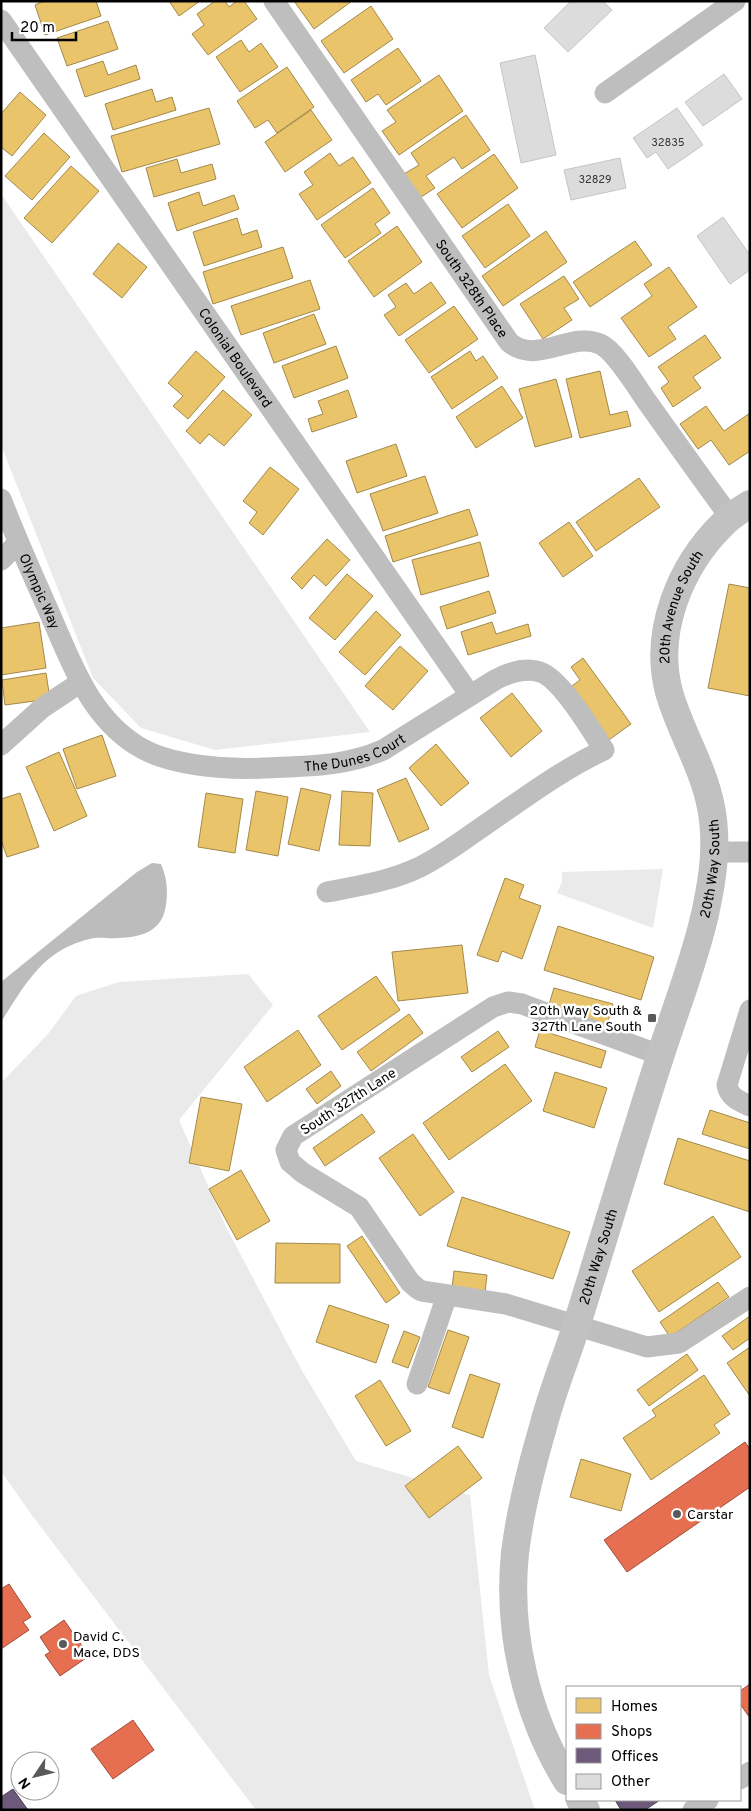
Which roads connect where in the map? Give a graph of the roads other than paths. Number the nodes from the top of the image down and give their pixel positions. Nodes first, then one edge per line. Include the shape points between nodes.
1 (274, 1) edge
2 (735, 1) edge
3 (1, 20) edge
4 (605, 93) dead end
5 (1, 499) edge
6 (740, 511) edge
7 (18, 543) junction
8 (1, 560) edge
9 (80, 682) junction
10 (470, 695) junction
11 (684, 732) joint
12 (1, 744) edge
13 (715, 852) junction
14 (750, 852) edge
15 (327, 892) dead end
16 (750, 1010) edge
17 (660, 1055) junction
18 (750, 1106) edge
19 (447, 1295) junction
20 (750, 1297) edge
21 (576, 1326) junction
22 (417, 1384) dead end
23 (566, 1779) edge
24 (706, 1801) edge
25 (693, 1810) edge

1 - 6 street, South 328th Place via 508,342 517,349 528,351 583,341 606,348
2 - 4 street
3 - 10 street, Colonial Boulevard
5 - 7 street, Olympic Way
6 - 11 street, 20th Avenue South via 706,542 691,564 681,582 669,621 666,675 669,693
7 - 8 street
7 - 9 street, Olympic Way
9 - 10 street, The Dunes Court via 110,724 135,745 181,761 236,769 328,765 366,758 401,740
9 - 12 street via 42,708
10 - 15 street, The Dunes Court via 508,674 540,672 570,700 604,750 576,764 419,867 368,884
11 - 13 street, 20th Way South via 710,803
13 - 14 street
13 - 17 street, 20th Way South via 714,870 693,962
16 - 18 street via 726,1085 732,1096
17 - 19 street, South 327th Lane via 522,1004 506,1002 436,1043 293,1136 286,1150 293,1165 359,1207 418,1289
17 - 21 street, 20th Way South
19 - 21 street, South 327th Lane via 506,1304
19 - 22 street
20 - 21 street, South 327th Lane via 675,1344 644,1346
21 - 23 street, 20th Way South via 543,1426 518,1534 513,1585 526,1688 548,1748
24 - 25 street

